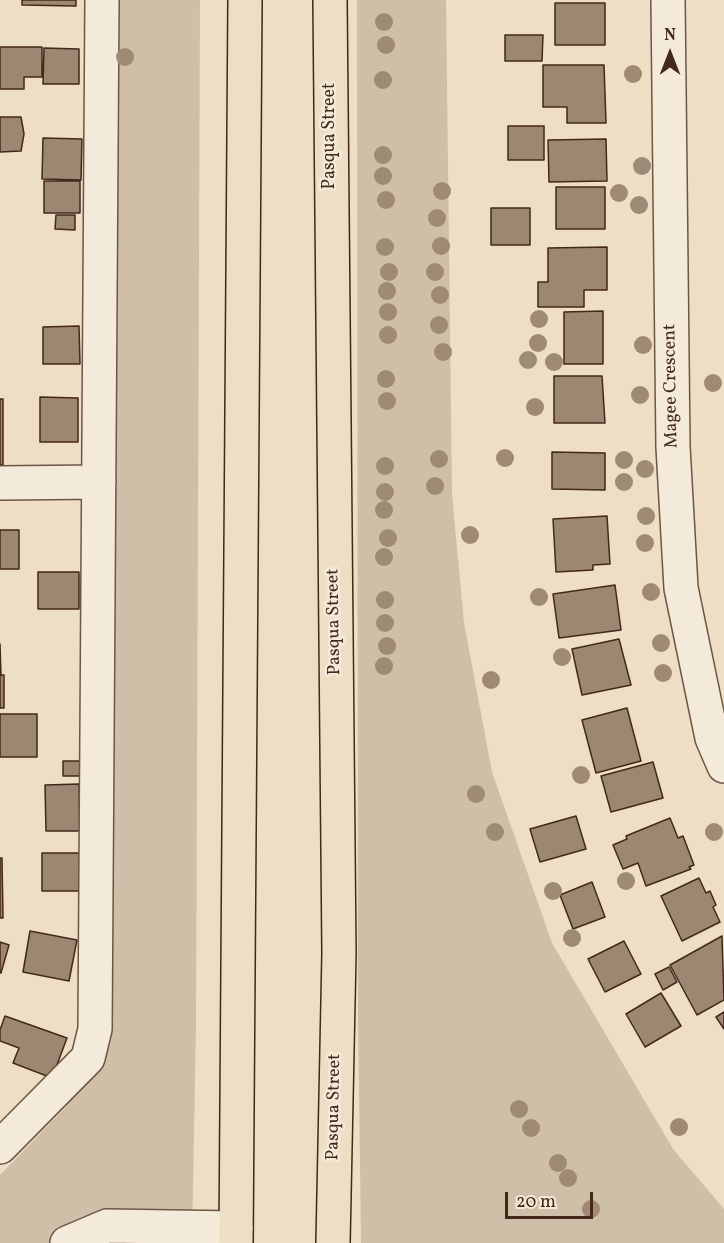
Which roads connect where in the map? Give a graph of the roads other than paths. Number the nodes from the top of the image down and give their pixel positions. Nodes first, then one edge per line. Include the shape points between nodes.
1 (102, 0) edge
2 (245, 0) edge
3 (330, 0) edge
4 (668, 0) edge
5 (99, 482) junction
6 (0, 483) edge
7 (724, 766) edge
8 (0, 1146) edge
9 (236, 1235) edge
10 (67, 1243) edge
11 (333, 1243) edge

1 - 5 street
2 - 9 main road
3 - 11 main road, Pasqua Street via 339,953
4 - 7 street, Magee Crescent via 673,447 681,588 712,738
5 - 6 street
5 - 8 street via 96,1029 88,1058
9 - 10 street via 106,1226

